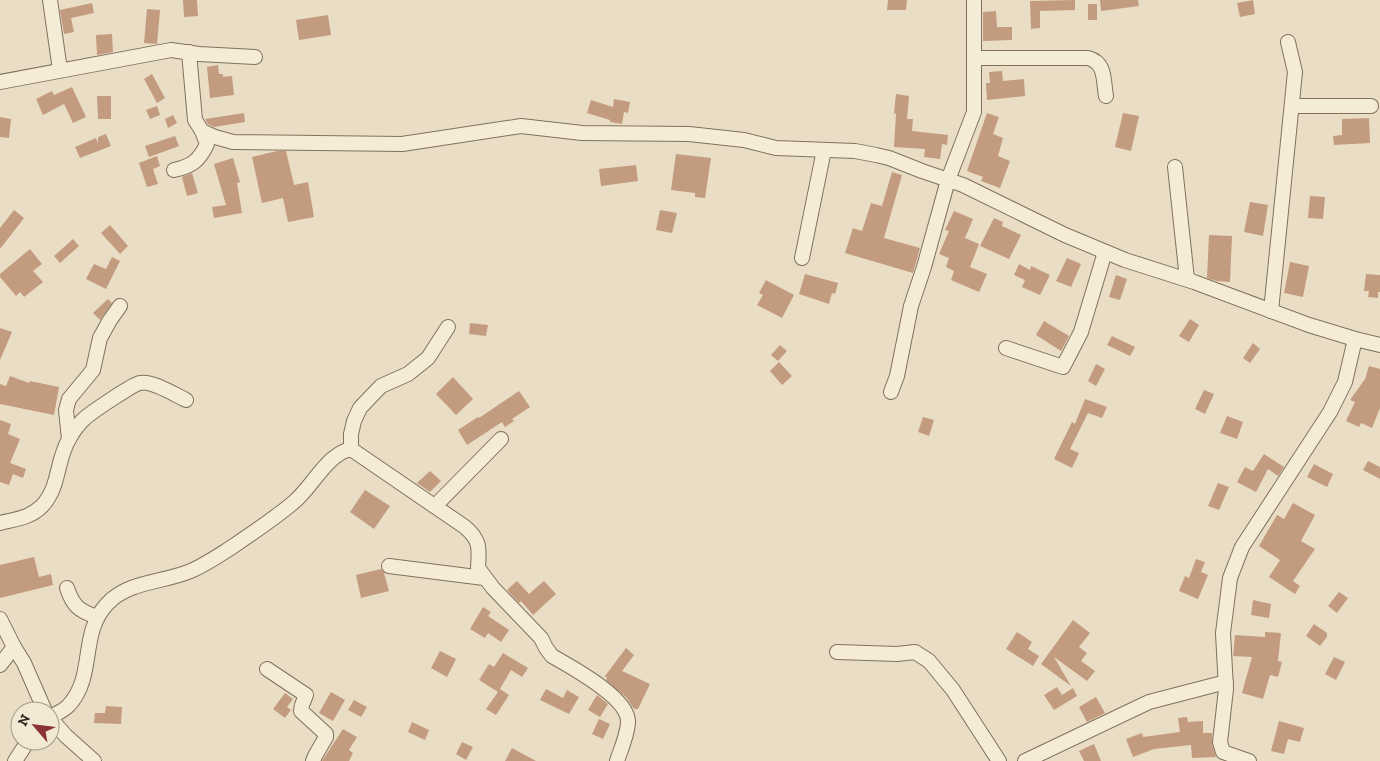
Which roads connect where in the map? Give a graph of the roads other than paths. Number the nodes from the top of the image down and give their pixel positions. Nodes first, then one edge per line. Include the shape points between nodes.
1 (50, 0) edge
2 (974, 0) edge
3 (1288, 42) dead end
4 (188, 52) junction
5 (255, 57) dead end
6 (975, 58) junction
7 (60, 70) junction
8 (0, 82) edge
9 (1106, 96) dead end
10 (1292, 106) junction
11 (1371, 106) dead end
12 (202, 131) junction
13 (824, 150) junction
14 (1175, 167) dead end
15 (174, 170) dead end
16 (948, 180) junction
17 (1105, 252) junction
18 (802, 258) dead end
19 (1187, 279) junction
20 (120, 306) dead end
21 (1271, 311) junction
22 (448, 327) dead end
23 (1355, 339) junction
24 (1380, 345) edge
25 (1006, 348) dead end
26 (891, 392) dead end
27 (186, 400) dead end
28 (69, 439) junction
29 (501, 439) dead end
30 (351, 449) junction
31 (435, 506) junction
32 (0, 523) edge
33 (389, 566) dead end
34 (484, 578) junction
35 (66, 588) dead end
36 (97, 618) junction
37 (0, 619) edge
38 (14, 647) junction
39 (837, 652) dead end
40 (0, 665) edge
41 (268, 669) dead end
42 (1226, 682) junction
43 (41, 701) edge
44 (60, 712) edge
45 (60, 729) edge
46 (94, 761) edge
47 (314, 761) edge
48 (617, 761) edge
49 (999, 761) edge
50 (1025, 761) edge
51 (1249, 761) edge

1 - 7 street
2 - 6 street
3 - 10 street via 1295,72
4 - 5 street
4 - 7 street via 172,50
4 - 12 street via 195,120
6 - 9 street via 1096,60 1101,65
6 - 16 street via 974,112
7 - 8 street
10 - 11 street
10 - 21 street
12 - 13 street via 233,142 402,144 521,126 582,133 689,134 744,140 776,148
12 - 15 street via 207,144 201,156 188,167
13 - 16 street via 855,151 889,158
13 - 18 street
14 - 19 street
16 - 17 street
16 - 26 street via 911,306
17 - 19 street
17 - 25 street via 1081,332 1061,368
19 - 21 street
20 - 28 street via 100,338 93,370 69,399 66,410
21 - 23 street
22 - 30 street via 428,358 408,374 381,386 360,408 351,434
23 - 24 street
23 - 42 street via 1345,382 1330,412 1242,547 1230,578 1223,633
27 - 28 street via 153,384 140,382 84,419
28 - 32 street via 60,459 55,486 43,504 32,515
29 - 31 street
30 - 31 street
30 - 36 street via 341,451 331,459 294,502 229,549 193,570 122,591 106,604
31 - 34 street via 475,535 479,545 478,568
33 - 34 street
34 - 48 street via 541,638 552,656 604,688 624,711 629,722
35 - 36 street via 71,602
36 - 44 street via 90,632 81,687 69,706
37 - 38 street
38 - 40 street
38 - 43 street
39 - 49 street via 915,652 929,661 953,690
41 - 47 street via 306,695 301,711 326,734
42 - 50 street via 1149,702
42 - 51 street via 1220,742 1223,752
45 - 46 street

